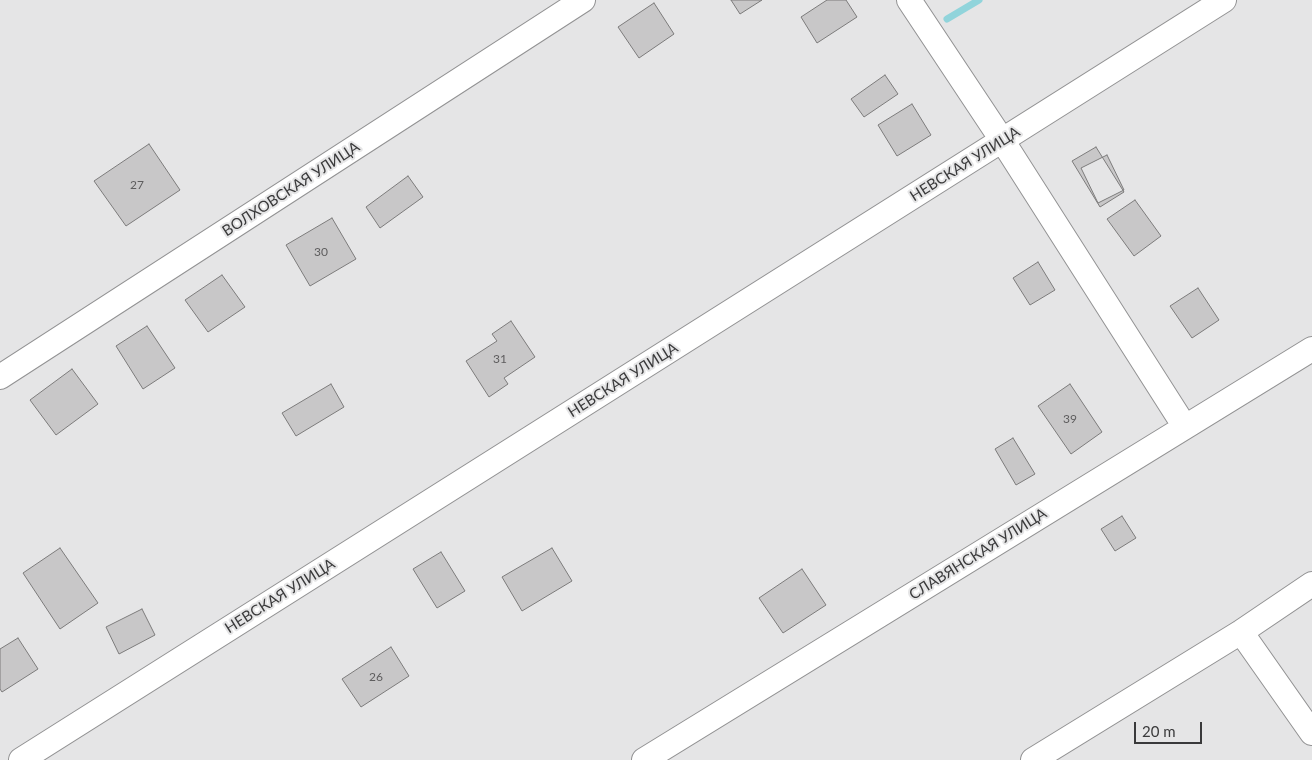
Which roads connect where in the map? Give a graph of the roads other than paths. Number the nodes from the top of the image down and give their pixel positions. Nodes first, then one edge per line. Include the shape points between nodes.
1 (583, 0) edge
2 (909, 0) edge
3 (1224, 0) edge
4 (1002, 140) junction
5 (1312, 349) edge
6 (0, 377) edge
7 (1185, 427) junction
8 (1312, 584) edge
9 (1241, 632) junction
10 (1312, 733) edge
11 (21, 760) edge
12 (644, 760) edge
13 (1033, 760) edge

1 - 6 street, ВОЛХОВСКАЯ УЛИЦА
2 - 4 street
3 - 4 street, НЕВСКАЯ УЛИЦА
4 - 7 street
4 - 11 street, НЕВСКАЯ УЛИЦА
5 - 7 street, СЛАВЯНСКАЯ УЛИЦА
7 - 12 street, СЛАВЯНСКАЯ УЛИЦА
8 - 9 street
9 - 10 street
9 - 13 street

